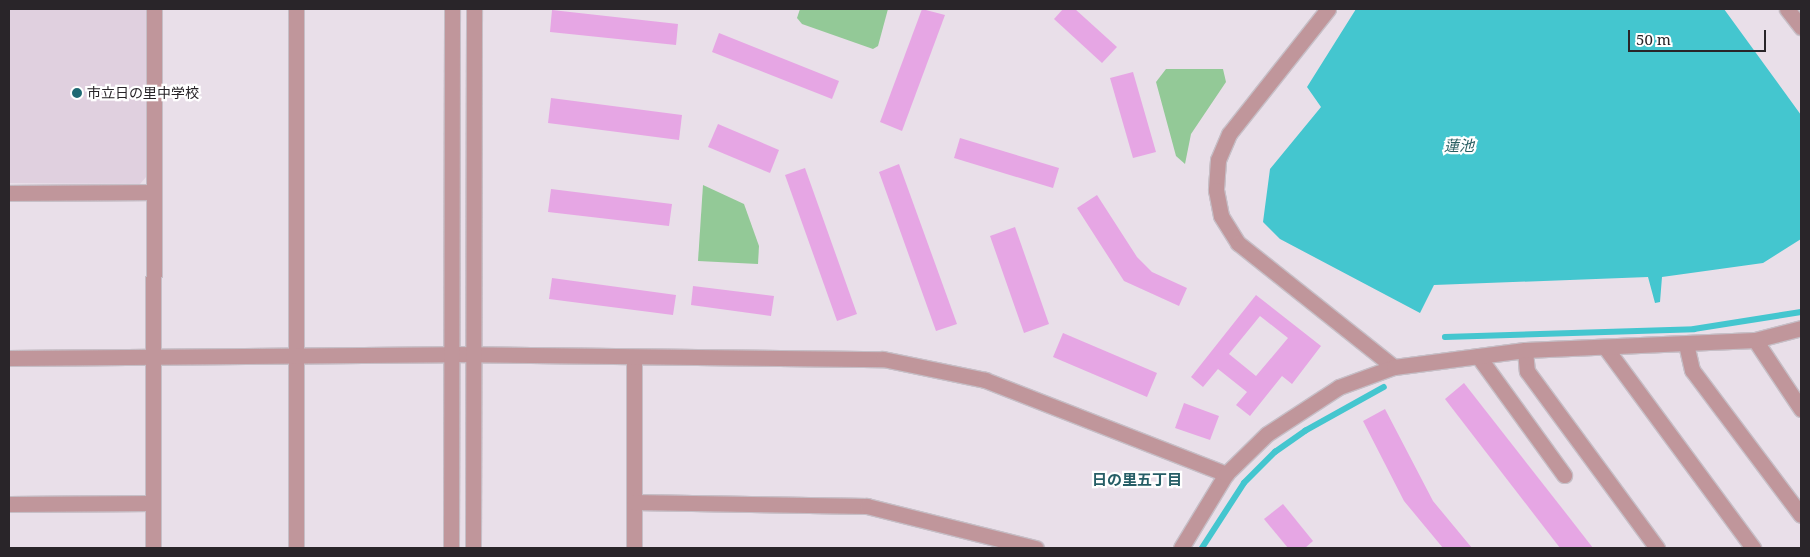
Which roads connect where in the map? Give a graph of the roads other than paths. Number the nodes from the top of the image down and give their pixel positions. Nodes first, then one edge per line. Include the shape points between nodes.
1 (154, 9) edge
2 (296, 9) edge
3 (452, 9) edge
4 (474, 9) edge
5 (1328, 9) edge
6 (1787, 9) edge
7 (1801, 27) edge
8 (154, 192) junction
9 (9, 193) edge
10 (1801, 328) edge
11 (1755, 340) junction
12 (1686, 344) junction
13 (1605, 347) junction
14 (1525, 350) junction
15 (451, 354) junction
16 (474, 355) junction
17 (297, 356) junction
18 (1478, 356) junction
19 (155, 357) junction
20 (634, 357) junction
21 (9, 358) edge
22 (1394, 367) junction
23 (1801, 409) edge
24 (1226, 474) junction
25 (1564, 475) dead end
26 (634, 502) junction
27 (153, 503) junction
28 (9, 504) edge
29 (1801, 515) edge
30 (153, 548) edge
31 (296, 548) edge
32 (450, 548) edge
33 (473, 548) edge
34 (634, 548) edge
35 (1036, 548) edge
36 (1181, 548) edge
37 (1657, 548) edge
38 (1753, 548) edge

1 - 8 street
2 - 17 street
3 - 15 street
4 - 16 street
5 - 22 street via 1229,134 1218,160 1216,190 1221,216 1238,243
6 - 7 street
8 - 9 street
8 - 19 street
10 - 11 street
11 - 12 street
11 - 23 street
12 - 13 street
12 - 29 street via 1692,370
13 - 14 street
13 - 38 street
14 - 18 street
14 - 37 street via 1527,371
15 - 16 street
15 - 17 street
15 - 32 street
16 - 20 street
16 - 33 street
17 - 19 street
17 - 31 street
18 - 22 street
18 - 25 street
19 - 21 street
19 - 27 street
20 - 24 street via 883,359 985,380
20 - 26 street
22 - 24 street via 1339,387 1267,434
24 - 36 street
26 - 34 street
26 - 35 street via 868,506
27 - 28 street
27 - 30 street

